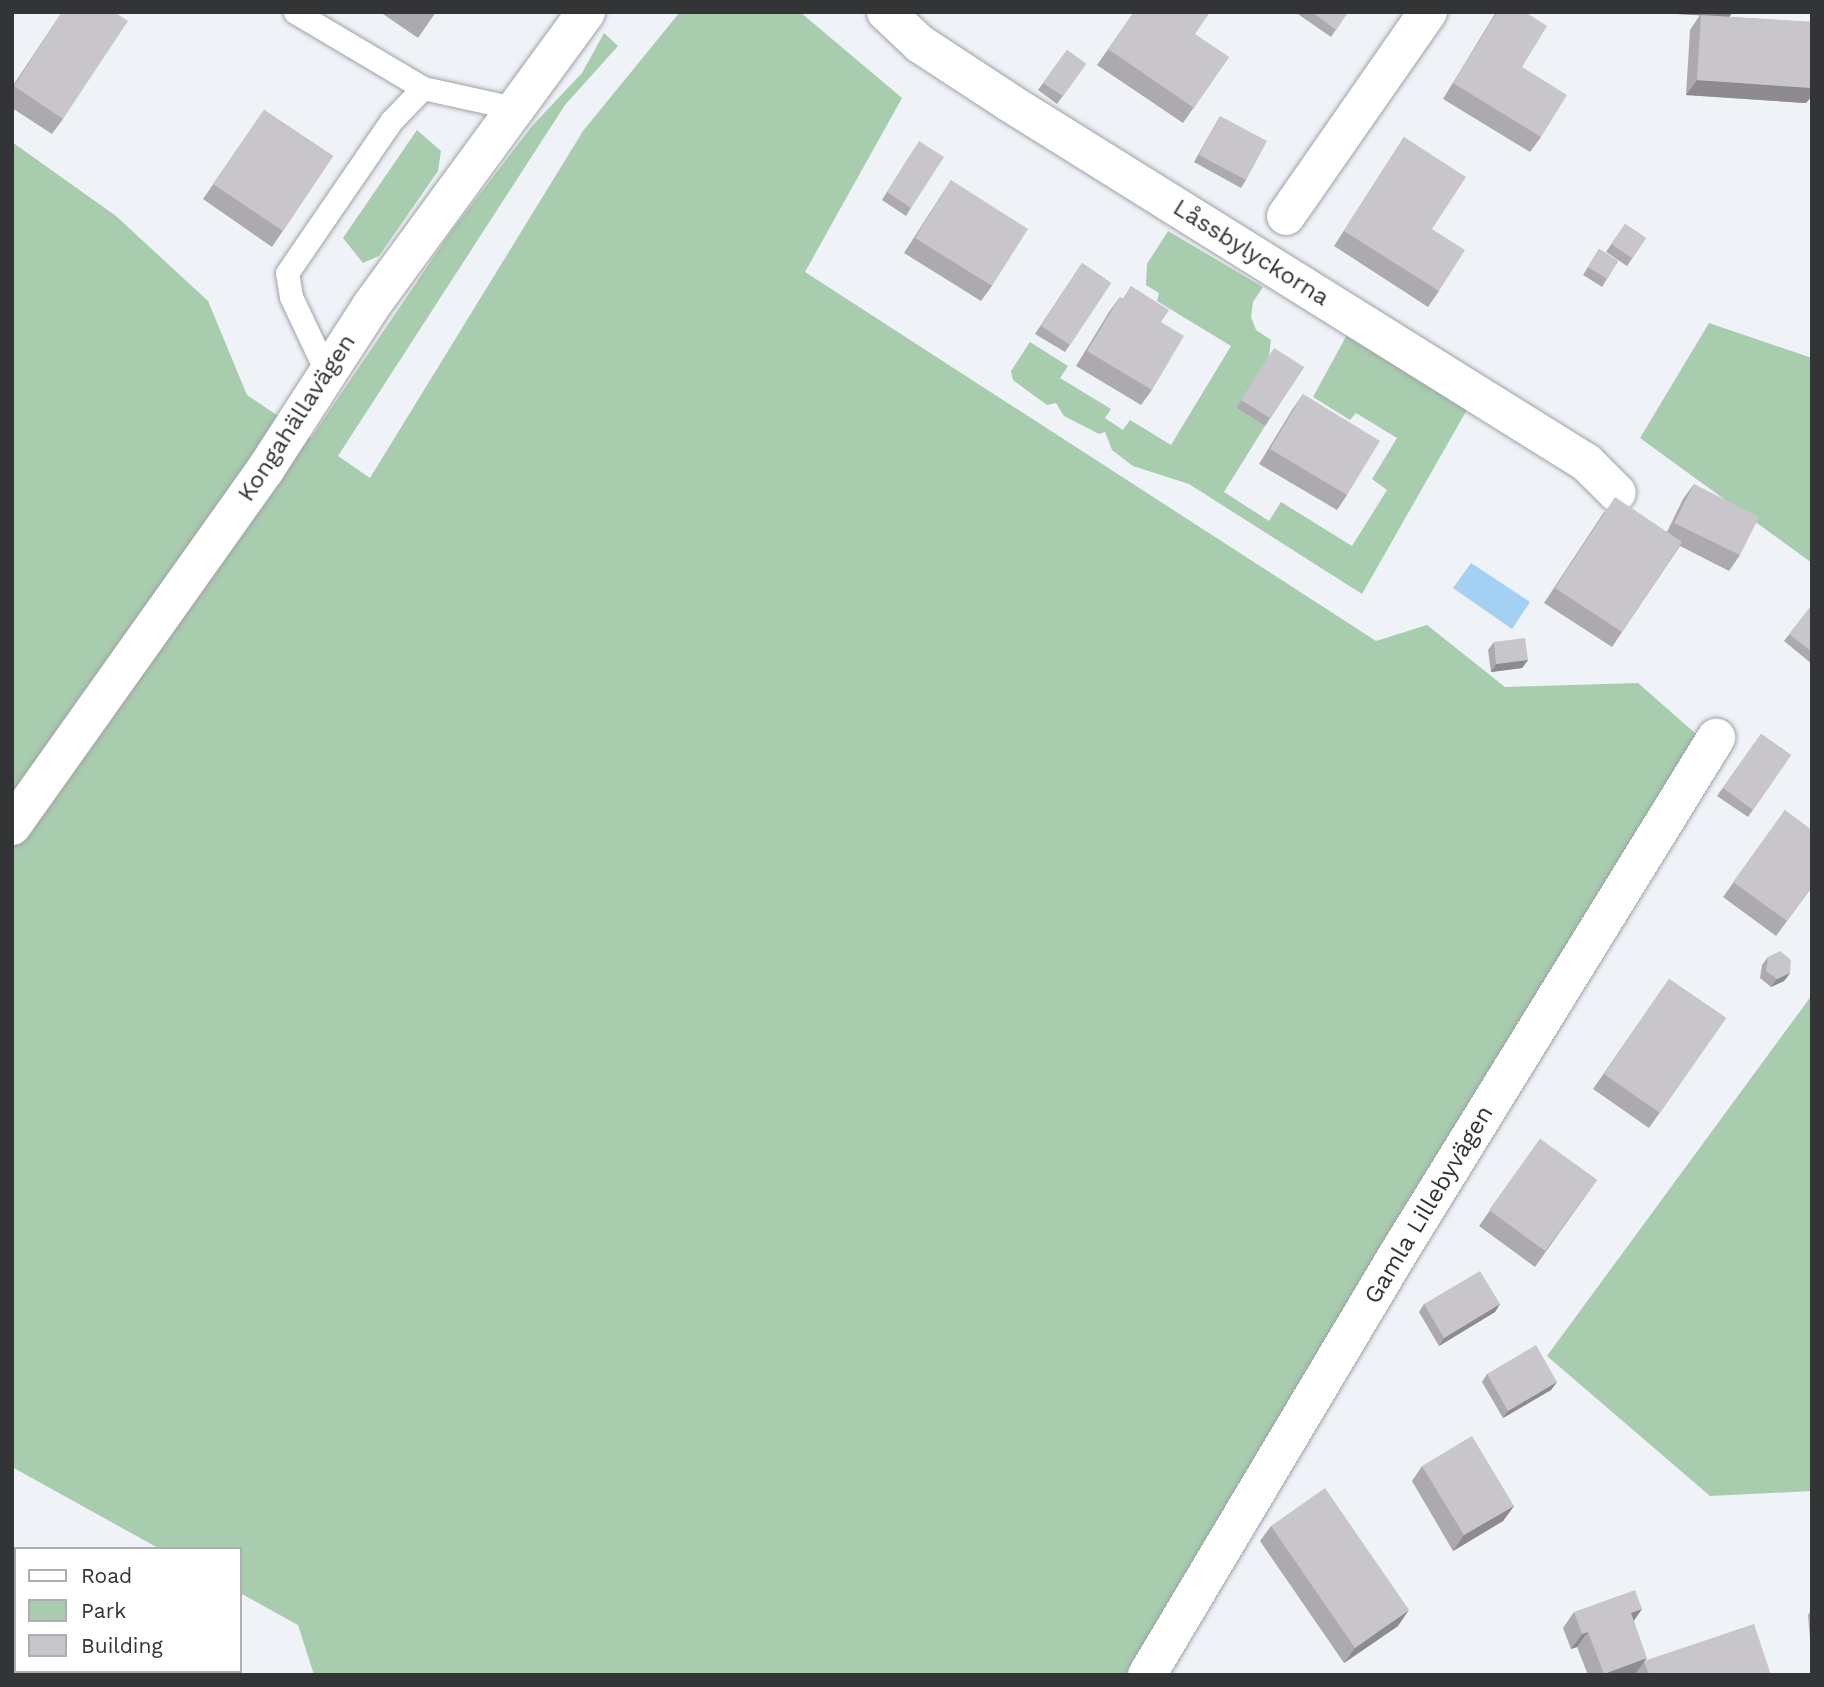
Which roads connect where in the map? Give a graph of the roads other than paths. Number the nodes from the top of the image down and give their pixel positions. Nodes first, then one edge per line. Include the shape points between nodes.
1 (295, 12) edge
2 (586, 12) edge
3 (886, 12) edge
4 (1428, 12) edge
5 (423, 88) junction
6 (514, 108) junction
7 (1286, 216) dead end
8 (327, 373) junction
9 (1617, 493) dead end
10 (1716, 738) dead end
11 (12, 826) edge
12 (1147, 1675) edge

1 - 5 lane
2 - 6 street, Kongahällavägen
3 - 9 street, Låssbylyckorna via 920,44 1010,103 1587,463
4 - 7 street
5 - 6 lane
5 - 8 lane via 391,121 287,273 291,297
6 - 8 street, Kongahällavägen
8 - 11 street, Kongahällavägen via 265,470
10 - 12 street, Gamla Lillebyvägen via 1392,1262

